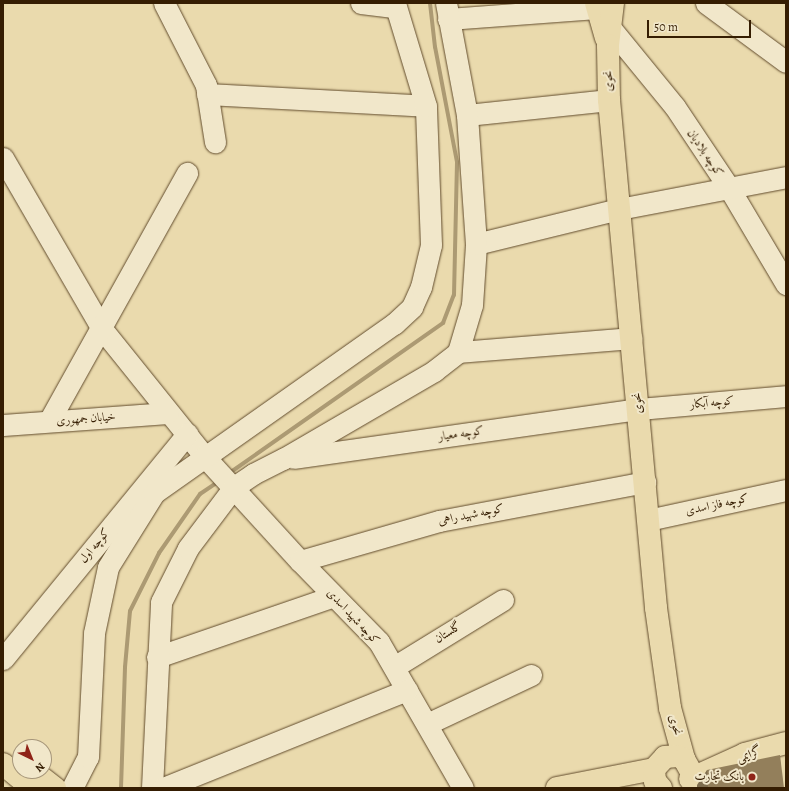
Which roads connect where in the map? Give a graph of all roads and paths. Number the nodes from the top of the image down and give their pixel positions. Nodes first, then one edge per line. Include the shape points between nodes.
1 (164, 3) edge
2 (360, 3) edge
3 (706, 3) edge
4 (395, 5) edge
5 (602, 5) edge
6 (447, 11) edge
7 (610, 38) junction
8 (786, 62) edge
9 (207, 94) junction
10 (609, 100) junction
11 (426, 106) junction
12 (467, 115) junction
13 (215, 142) dead end
14 (3, 158) edge
15 (187, 173) dead end
16 (786, 177) edge
17 (729, 188) junction
18 (619, 209) junction
19 (476, 244) junction
20 (786, 284) edge
21 (102, 329) junction
22 (631, 338) junction
23 (458, 352) junction
24 (786, 396) edge
25 (638, 409) junction
26 (168, 413) junction
27 (49, 421) junction
28 (10, 424) edge
29 (187, 434) junction
30 (3, 440) edge
31 (204, 456) junction
32 (283, 459) junction
33 (645, 482) junction
34 (233, 486) junction
35 (786, 490) edge
36 (648, 520) junction
37 (300, 561) junction
38 (334, 596) junction
39 (502, 600) dead end
40 (157, 657) junction
41 (3, 659) edge
42 (394, 667) junction
43 (531, 675) dead end
44 (407, 690) junction
45 (670, 708) junction
46 (427, 724) junction
47 (786, 743) edge
48 (3, 748) edge
49 (12, 755) edge
50 (3, 764) edge
51 (686, 772) edge
52 (654, 778) edge
53 (43, 779) edge
54 (32, 788) edge
55 (55, 788) edge
56 (72, 788) edge
57 (152, 788) edge
58 (163, 788) edge
59 (463, 788) edge
60 (557, 788) edge

1 - 9 street via 206,85
2 - 4 street
3 - 8 street
4 - 11 street
5 - 6 street
5 - 7 main road, نحوی
6 - 12 street
7 - 10 main road, نحوی
7 - 17 street, کوچه بلادیان via 675,107
9 - 11 street
9 - 13 street
10 - 12 street
10 - 18 main road, نحوی
11 - 31 street via 431,245 421,287 412,306 394,324
12 - 19 street
14 - 21 street, کوچه شهید اسدی
15 - 21 street
16 - 17 street
17 - 18 street
17 - 20 street, کوچه بلادیان
18 - 19 street
18 - 22 main road, نحوی
19 - 23 street via 472,305
21 - 26 street, کوچه شهید اسدی
21 - 27 street
22 - 23 street
22 - 25 main road, نحوی
23 - 32 street via 434,370
24 - 25 street, کوچه آبکار
25 - 32 street, کوچه معیار
25 - 33 main road, نحوی
26 - 27 street, خیابان جمهوری
26 - 29 street, کوچه شهید اسدی
27 - 28 street, خیابان جمهوری
28 - 30 street
29 - 31 street, کوچه شهید اسدی
29 - 41 street, کوچه اول
31 - 34 street, کوچه شهید اسدی
31 - 56 street via 154,493 108,567 94,633 88,758
32 - 34 street
33 - 36 main road, نحوی
33 - 37 street, کوچه شهید راهی via 439,521
34 - 37 street, کوچه شهید اسدی
34 - 40 street via 188,548 161,602
35 - 36 street, کوچه فاز اسدی
36 - 45 main road, نحوی via 656,608
37 - 38 street, کوچه شهید اسدی
38 - 40 street
38 - 42 street, کوچه شهید اسدی via 379,642
39 - 42 street, گلستان
40 - 57 street
42 - 44 street, کوچه شهید اسدی
43 - 46 street
44 - 46 street, کوچه شهید اسدی
44 - 58 street
45 - 51 main road, نحوی
45 - 52 main road
46 - 59 street, کوچه شهید اسدی
47 - 51 main road, گرایمی
48 - 49 main road
50 - 54 main road
51 - 52 main road via 671,755
52 - 60 main road
53 - 55 main road

